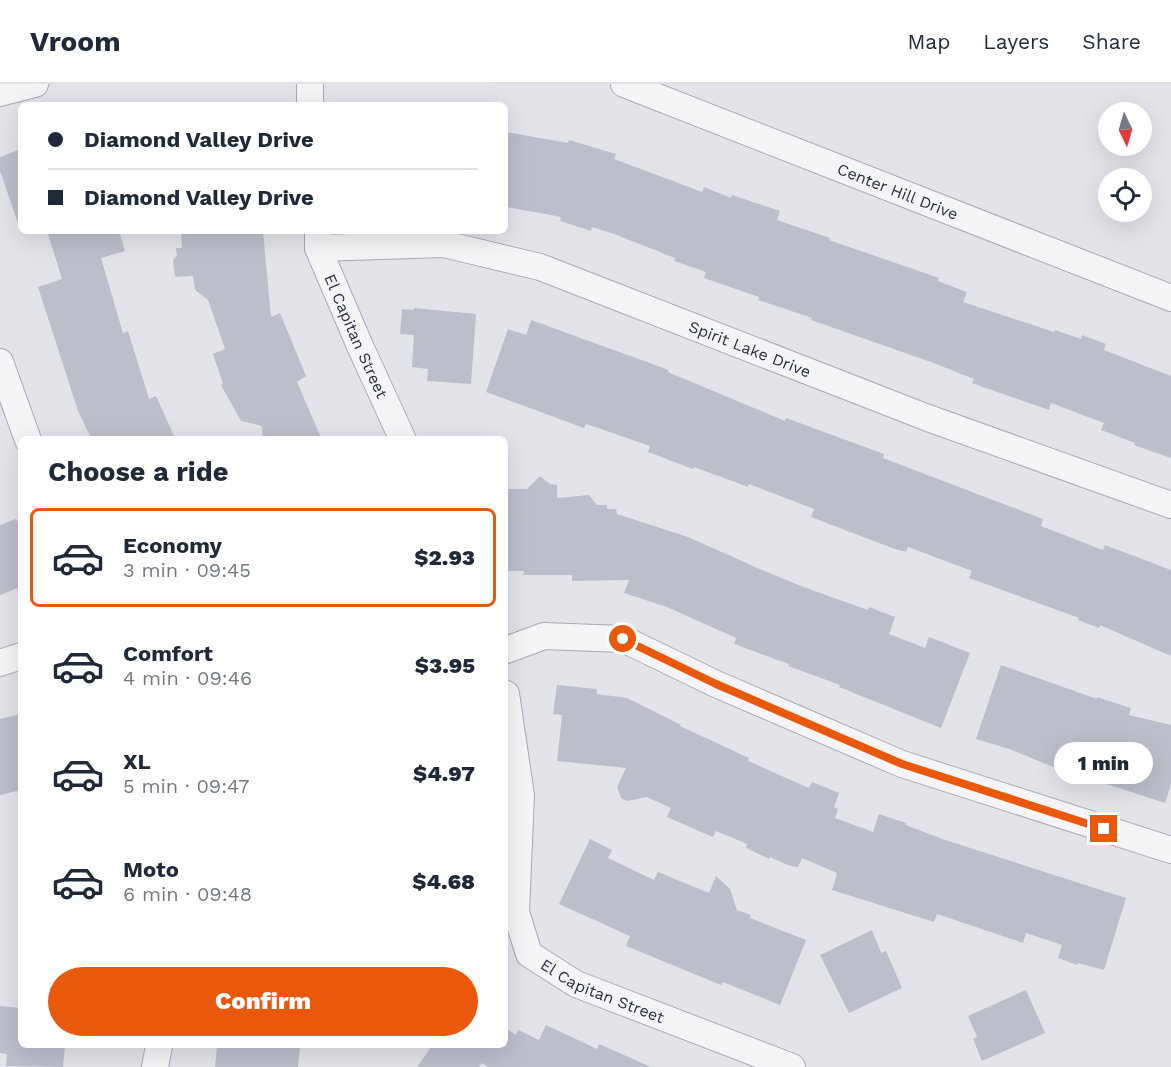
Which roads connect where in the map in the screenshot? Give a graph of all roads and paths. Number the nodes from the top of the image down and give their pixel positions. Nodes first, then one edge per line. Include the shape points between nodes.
1 (34, 84) edge
2 (310, 84) edge
3 (624, 84) edge
4 (0, 93) edge
5 (310, 102) edge
6 (318, 240) edge
7 (1171, 298) edge
8 (0, 362) edge
9 (27, 436) edge
10 (401, 436) edge
11 (1171, 505) edge
12 (508, 649) edge
13 (18, 657) edge
14 (0, 663) edge
15 (508, 707) edge
16 (1171, 850) edge
17 (159, 1048) edge
18 (155, 1067) edge
19 (792, 1067) edge

1 - 4 street
2 - 5 street
3 - 7 street, Center Hill Drive
6 - 10 street, El Capitan Street
6 - 11 street, Spirit Lake Drive via 444,244 540,267 928,418
8 - 9 street
12 - 16 street via 544,636 623,639 716,684 902,764
13 - 14 street
15 - 19 street, El Capitan Street via 521,795 516,912 529,954 576,984
17 - 18 street

